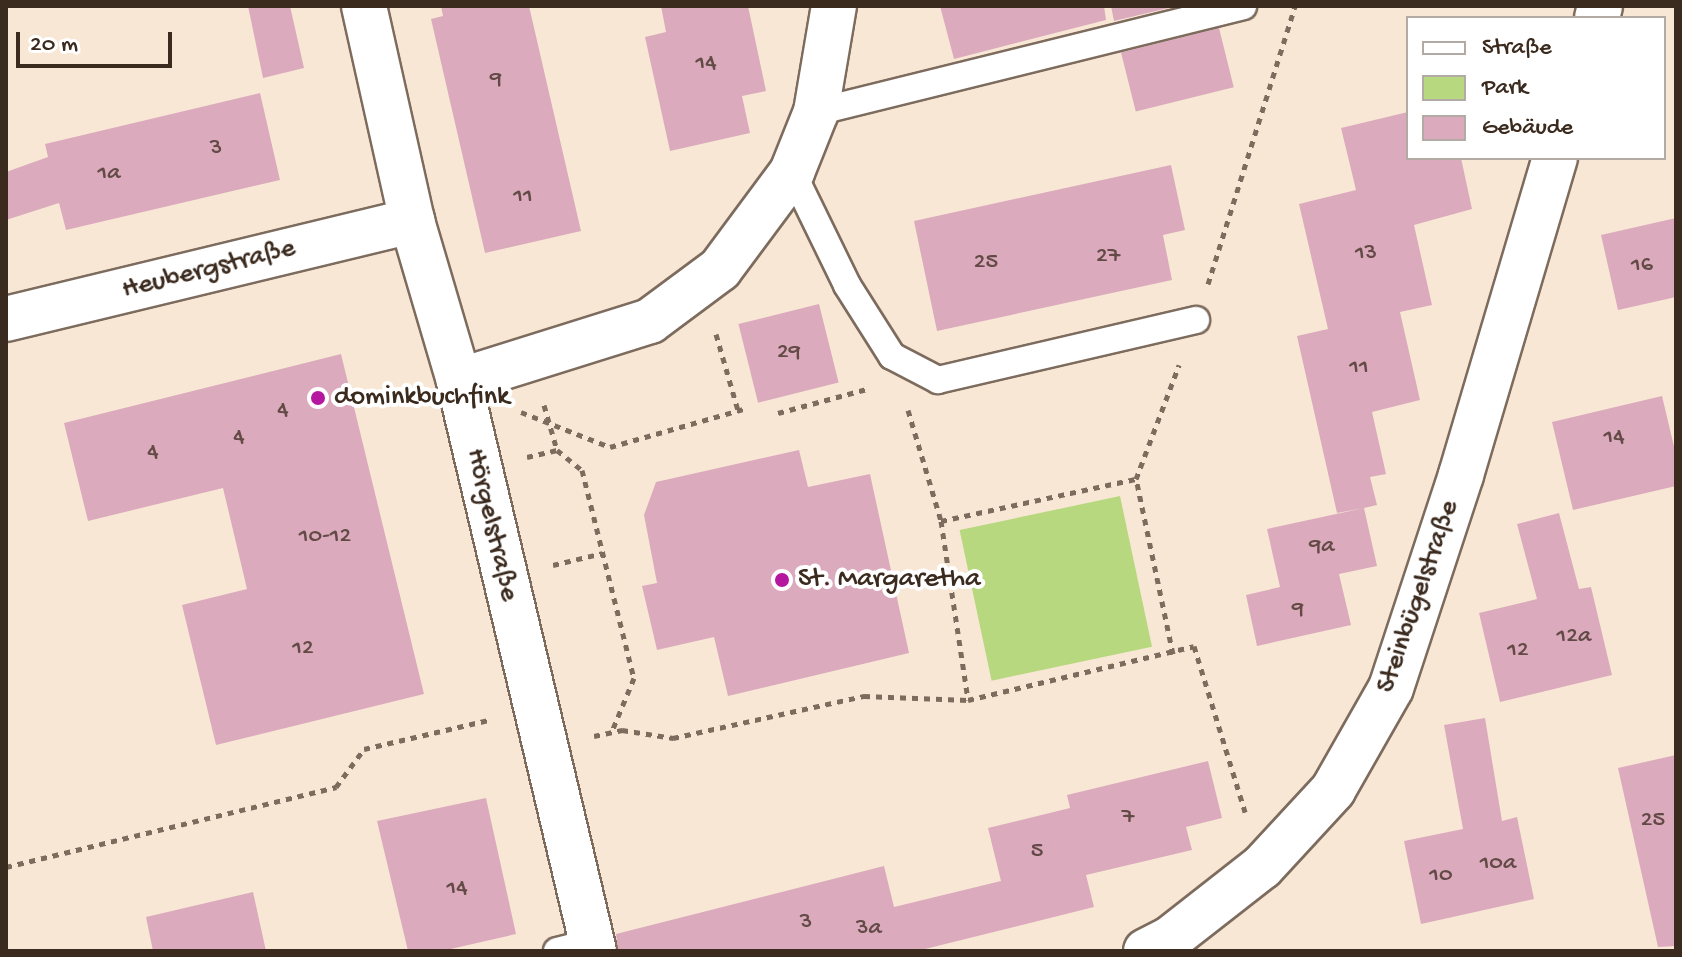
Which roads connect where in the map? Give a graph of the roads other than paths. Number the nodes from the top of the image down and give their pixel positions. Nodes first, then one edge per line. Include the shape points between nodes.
1 (364, 6) edge
2 (834, 6) edge
3 (1243, 6) edge
4 (816, 112) junction
5 (1554, 160) edge
6 (792, 172) junction
7 (412, 221) junction
8 (6, 319) edge
9 (1196, 320) road end
10 (459, 381) junction
11 (581, 948) edge
12 (1146, 951) edge

1 - 7 street, Hörgelstraße
2 - 4 street
3 - 4 lane
4 - 6 street
5 - 12 street, Steinbügelstraße via 1457,489 1391,688 1333,790 1262,867 1171,938
6 - 9 lane via 895,368 938,380
6 - 10 street via 720,269 650,321
7 - 8 street, Heubergstraße
7 - 10 street, Hörgelstraße
10 - 11 street, Hörgelstraße

